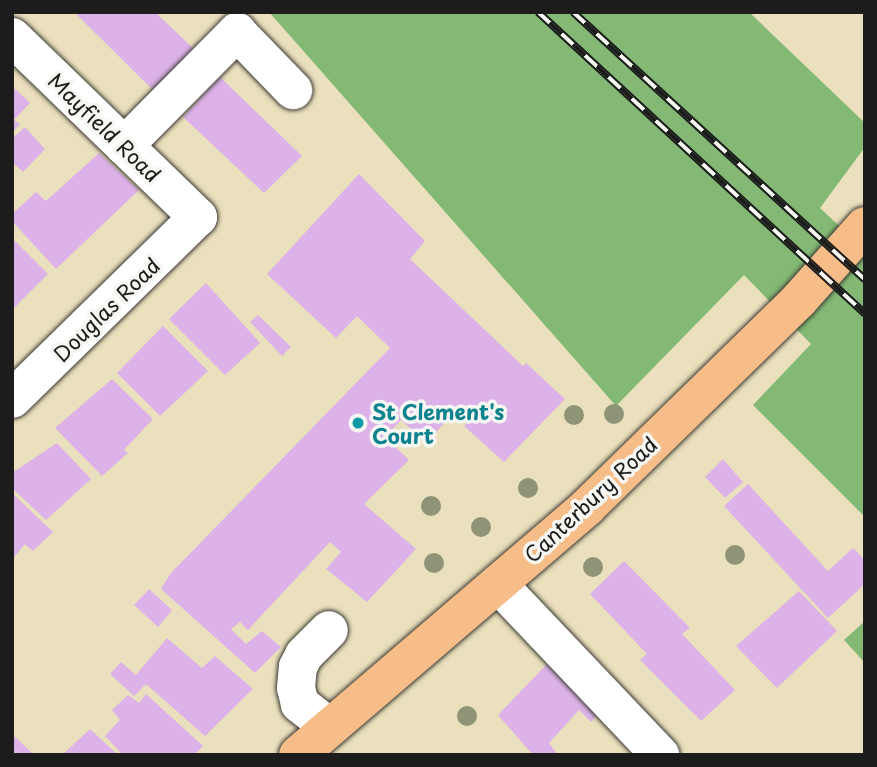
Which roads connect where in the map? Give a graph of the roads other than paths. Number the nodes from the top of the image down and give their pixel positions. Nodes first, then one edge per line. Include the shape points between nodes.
1 (227, 22) edge
2 (12, 37) edge
3 (293, 90) dead end
4 (124, 146) junction
5 (198, 217) joint
6 (865, 226) edge
7 (12, 398) edge
8 (498, 584) junction
9 (329, 630) dead end
10 (312, 746) edge
11 (660, 755) edge

1 - 3 street
1 - 4 street
2 - 4 street, Mayfield Road
4 - 5 street, Mayfield Road
5 - 7 street, Douglas Road
6 - 8 main road, Canterbury Road via 799,300 587,507
8 - 10 main road, Canterbury Road
8 - 11 street
9 - 10 street via 304,655 296,688

